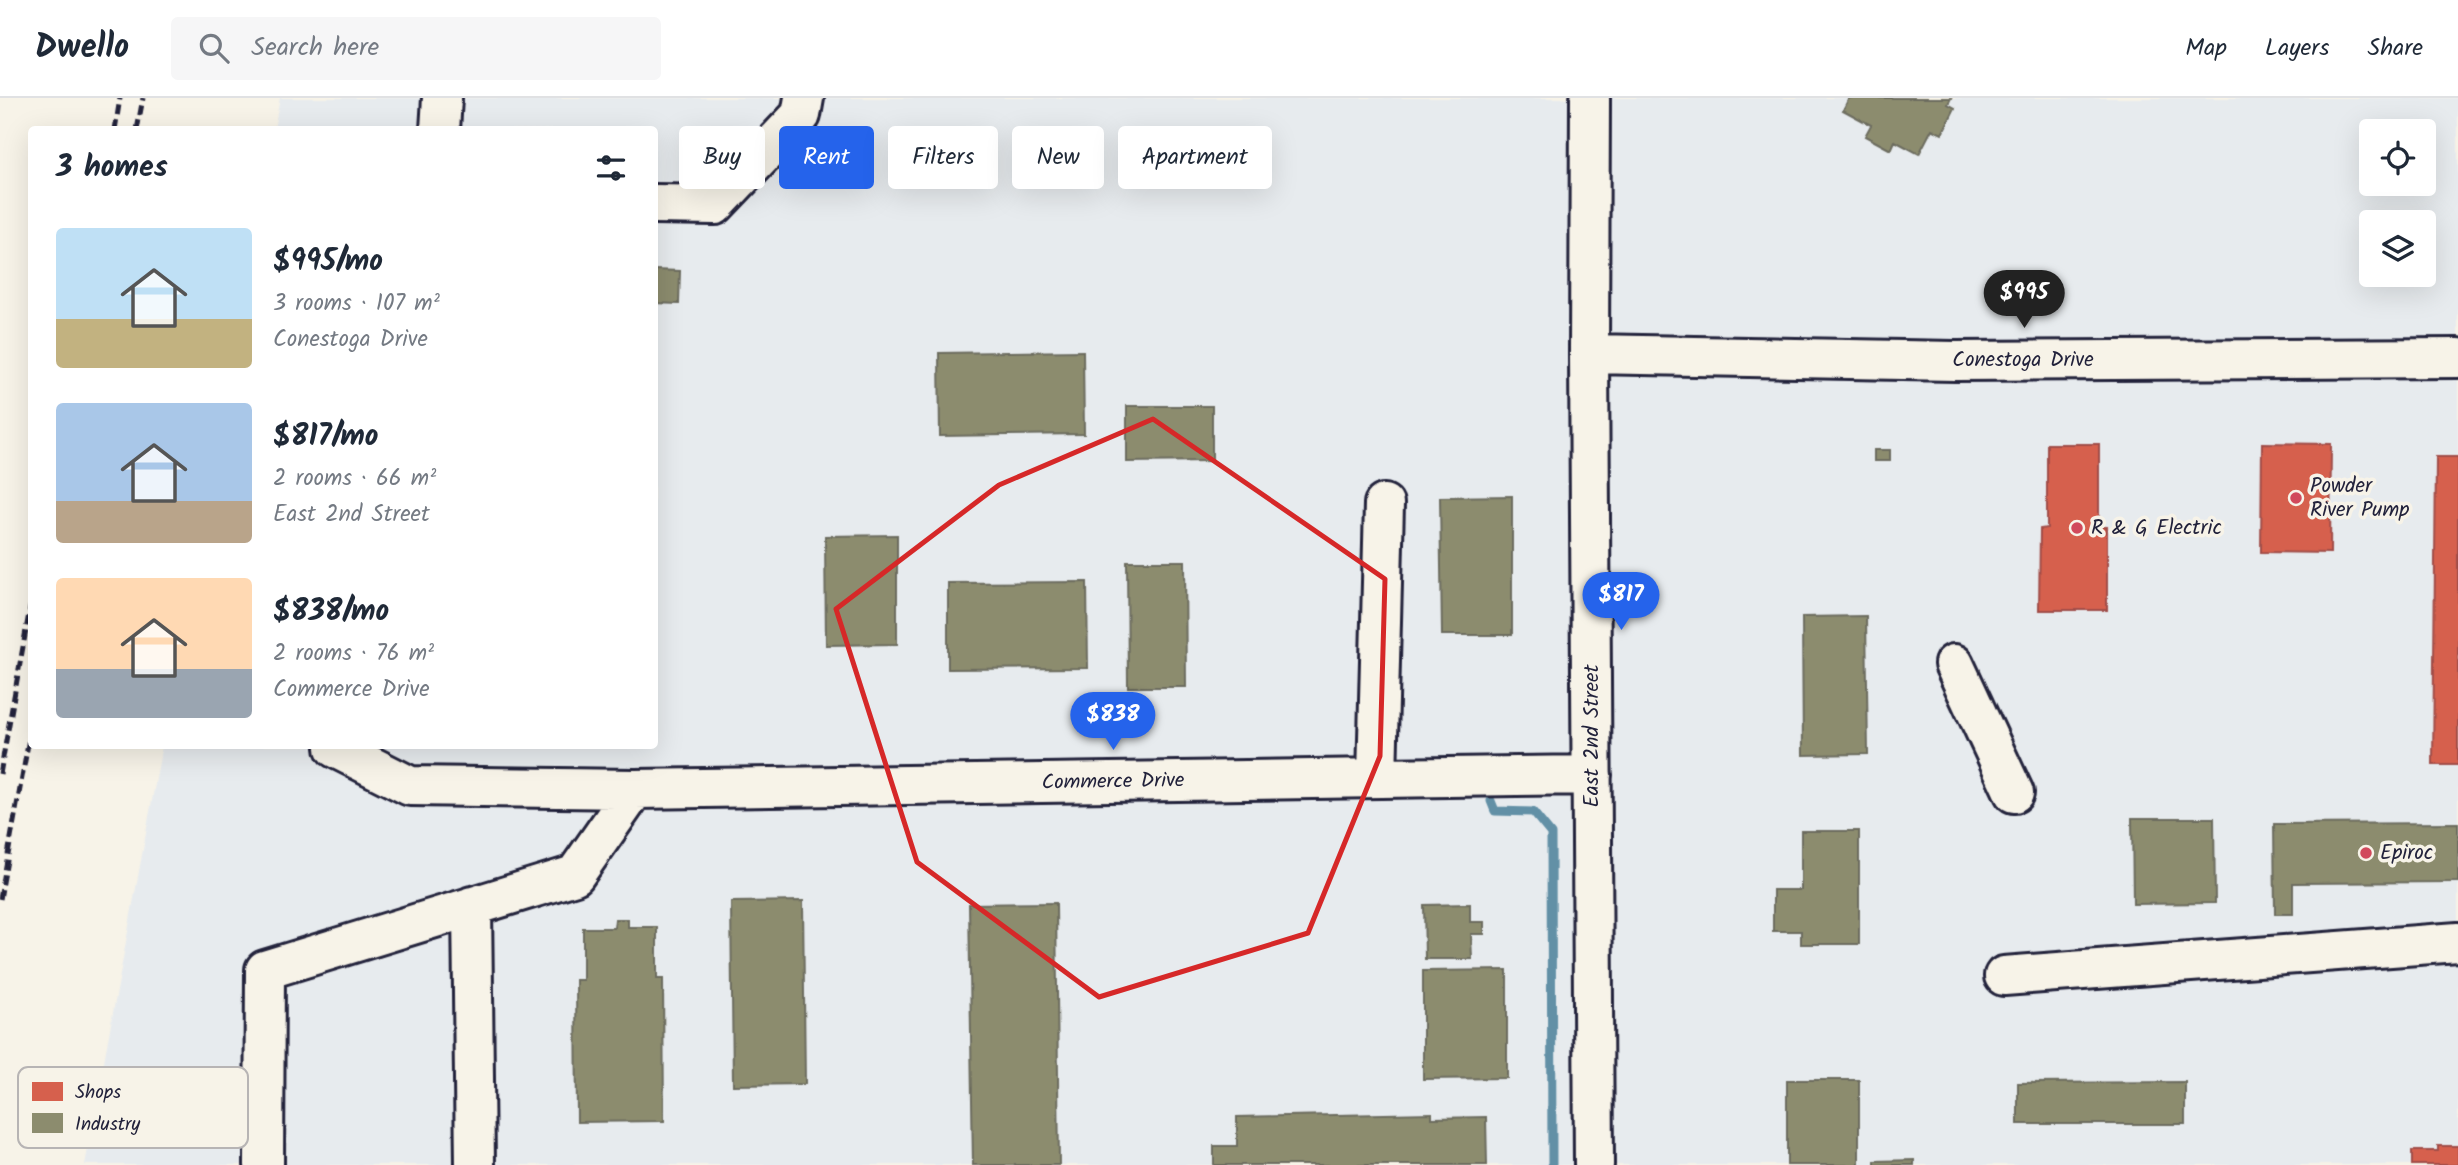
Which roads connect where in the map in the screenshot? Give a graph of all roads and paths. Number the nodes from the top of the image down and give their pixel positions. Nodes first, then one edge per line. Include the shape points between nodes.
1 (442, 98) edge
2 (804, 98) edge
3 (1590, 98) edge
4 (440, 126) edge
5 (658, 204) edge
6 (1589, 354) junction
7 (2458, 358) edge
8 (1384, 504) dead end
9 (1954, 664) dead end
10 (337, 749) edge
11 (1592, 775) junction
12 (1377, 778) junction
13 (635, 789) junction
14 (2014, 793) dead end
15 (472, 906) junction
16 (2458, 942) edge
17 (2004, 976) dead end
18 (264, 1165) edge
19 (475, 1165) edge
20 (1594, 1165) edge

1 - 4 street
2 - 5 street via 801,115 715,205
3 - 6 street, East 2nd Street
6 - 7 street, Conestoga Drive via 1955,360
6 - 11 street, East 2nd Street
8 - 12 street
9 - 14 street
10 - 13 street, Commerce Drive via 410,786
11 - 12 street, Commerce Drive
11 - 20 street, East 2nd Street
12 - 13 street, Commerce Drive
13 - 15 street via 575,875
15 - 18 street via 265,970
15 - 19 street
16 - 17 street

